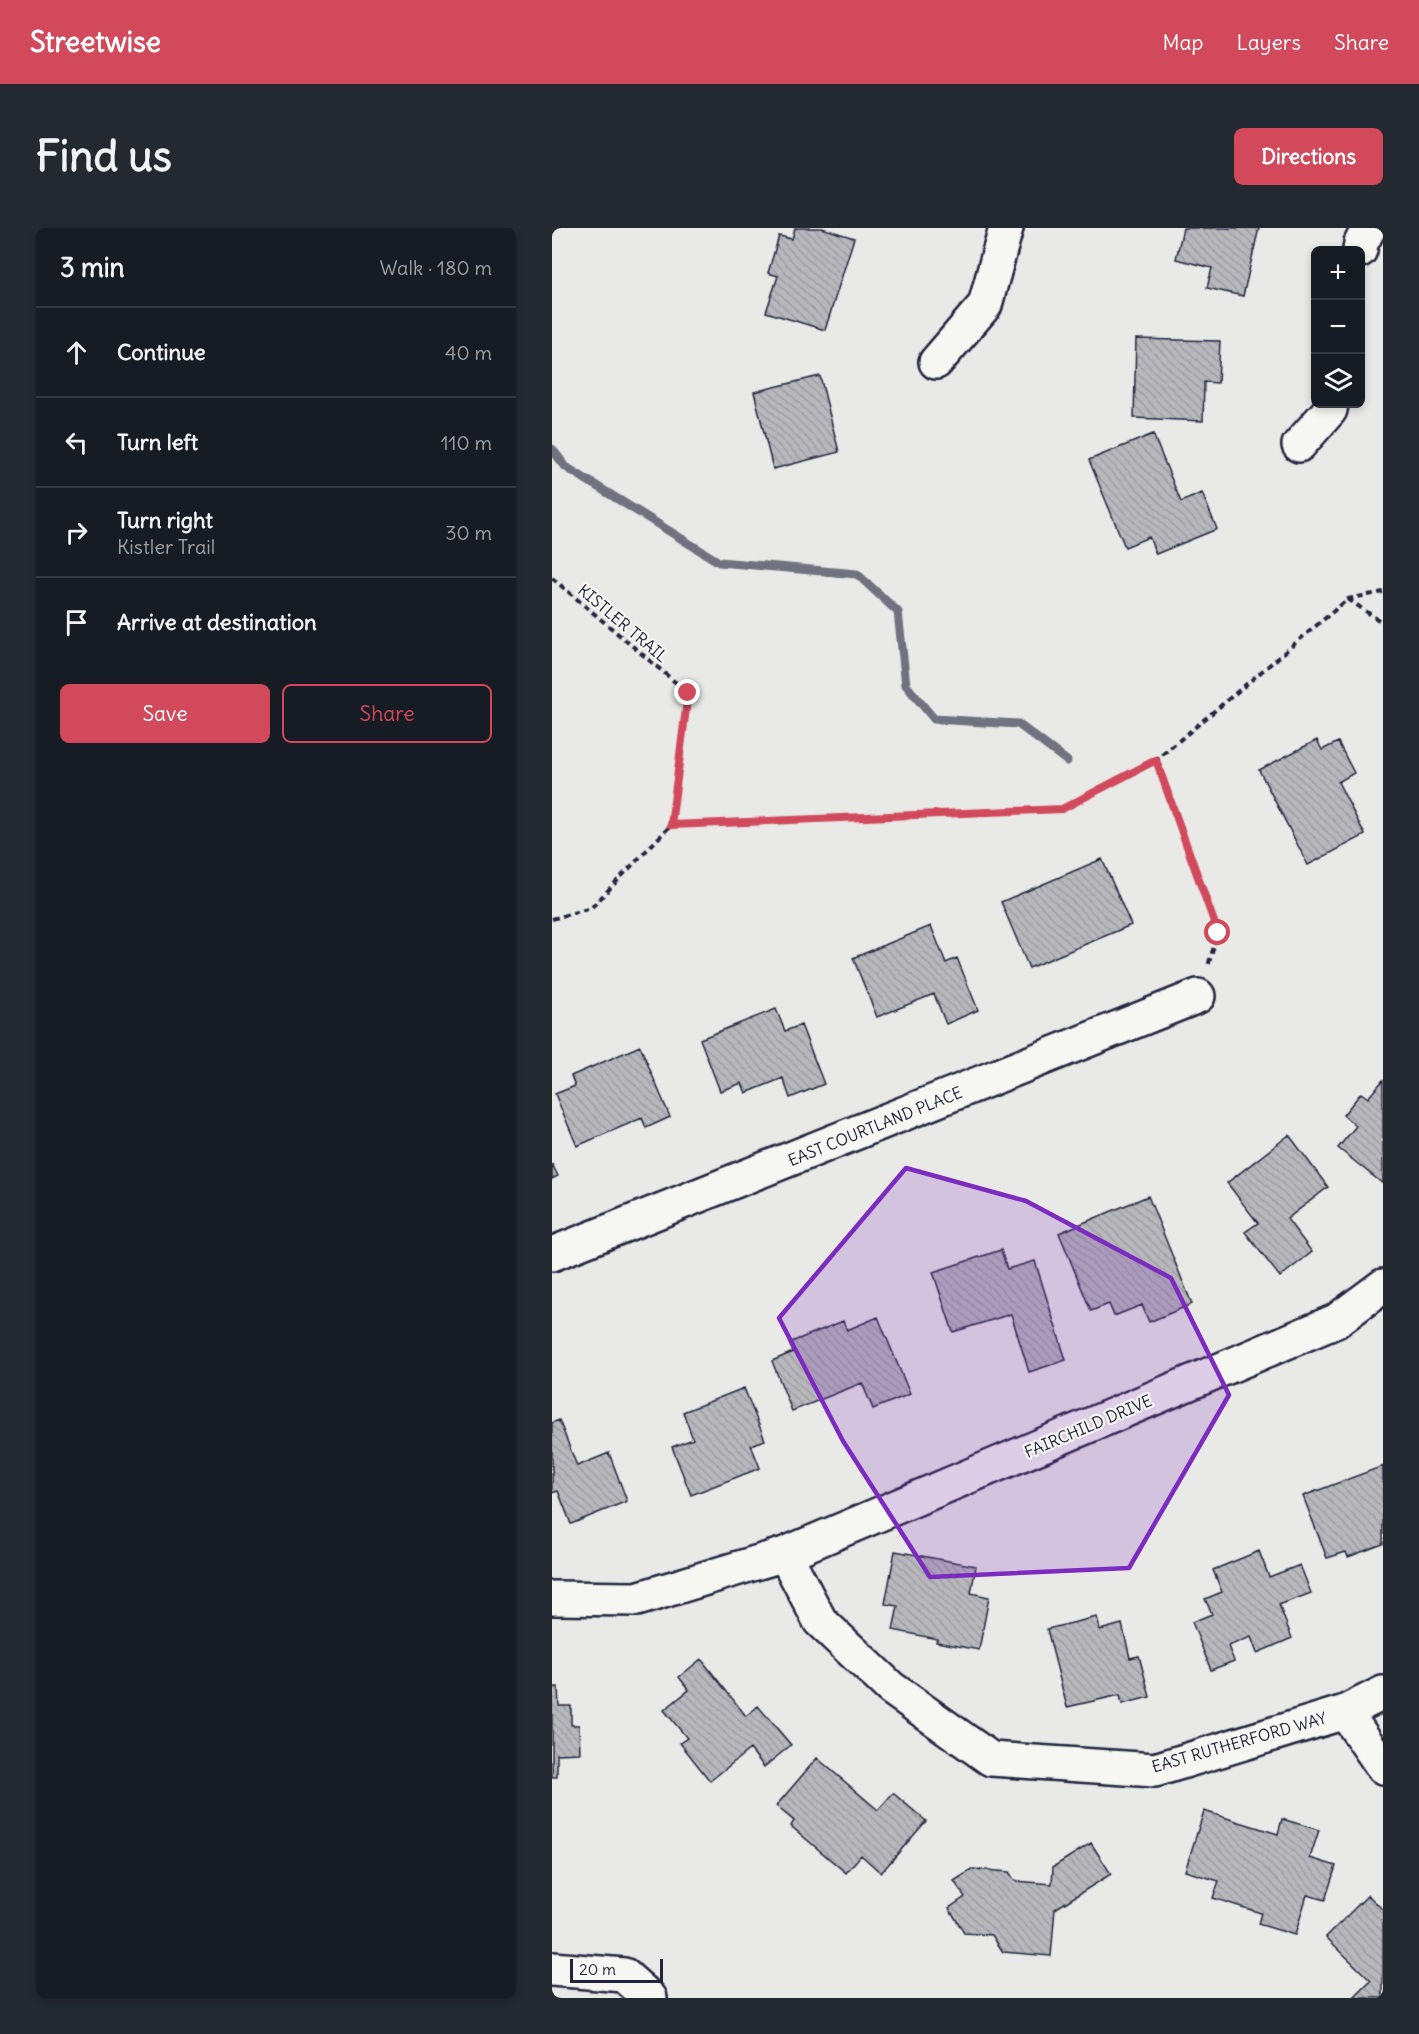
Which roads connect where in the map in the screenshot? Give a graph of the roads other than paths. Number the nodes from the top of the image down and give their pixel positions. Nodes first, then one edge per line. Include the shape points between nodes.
1 (1006, 228) edge
2 (1369, 228) edge
3 (1360, 246) edge
4 (936, 362) dead end
5 (1330, 408) edge
6 (1299, 445) dead end
7 (1198, 996) road end
8 (552, 1254) edge
9 (1383, 1286) edge
10 (785, 1554) junction
11 (552, 1598) edge
12 (1383, 1693) edge
13 (1345, 1712) junction
14 (1383, 1767) edge
15 (552, 1969) edge
16 (650, 1998) edge

1 - 4 street via 985,305
2 - 3 street
5 - 6 street
7 - 8 street, EAST COURTLAND PLACE
9 - 10 street, FAIRCHILD DRIVE via 1336,1321
10 - 11 street, FAIRCHILD DRIVE via 637,1599
10 - 13 street, EAST RUTHERFORD WAY via 820,1621 891,1688 991,1759 1155,1770
12 - 13 street, EAST RUTHERFORD WAY
13 - 14 street
15 - 16 street via 624,1975

